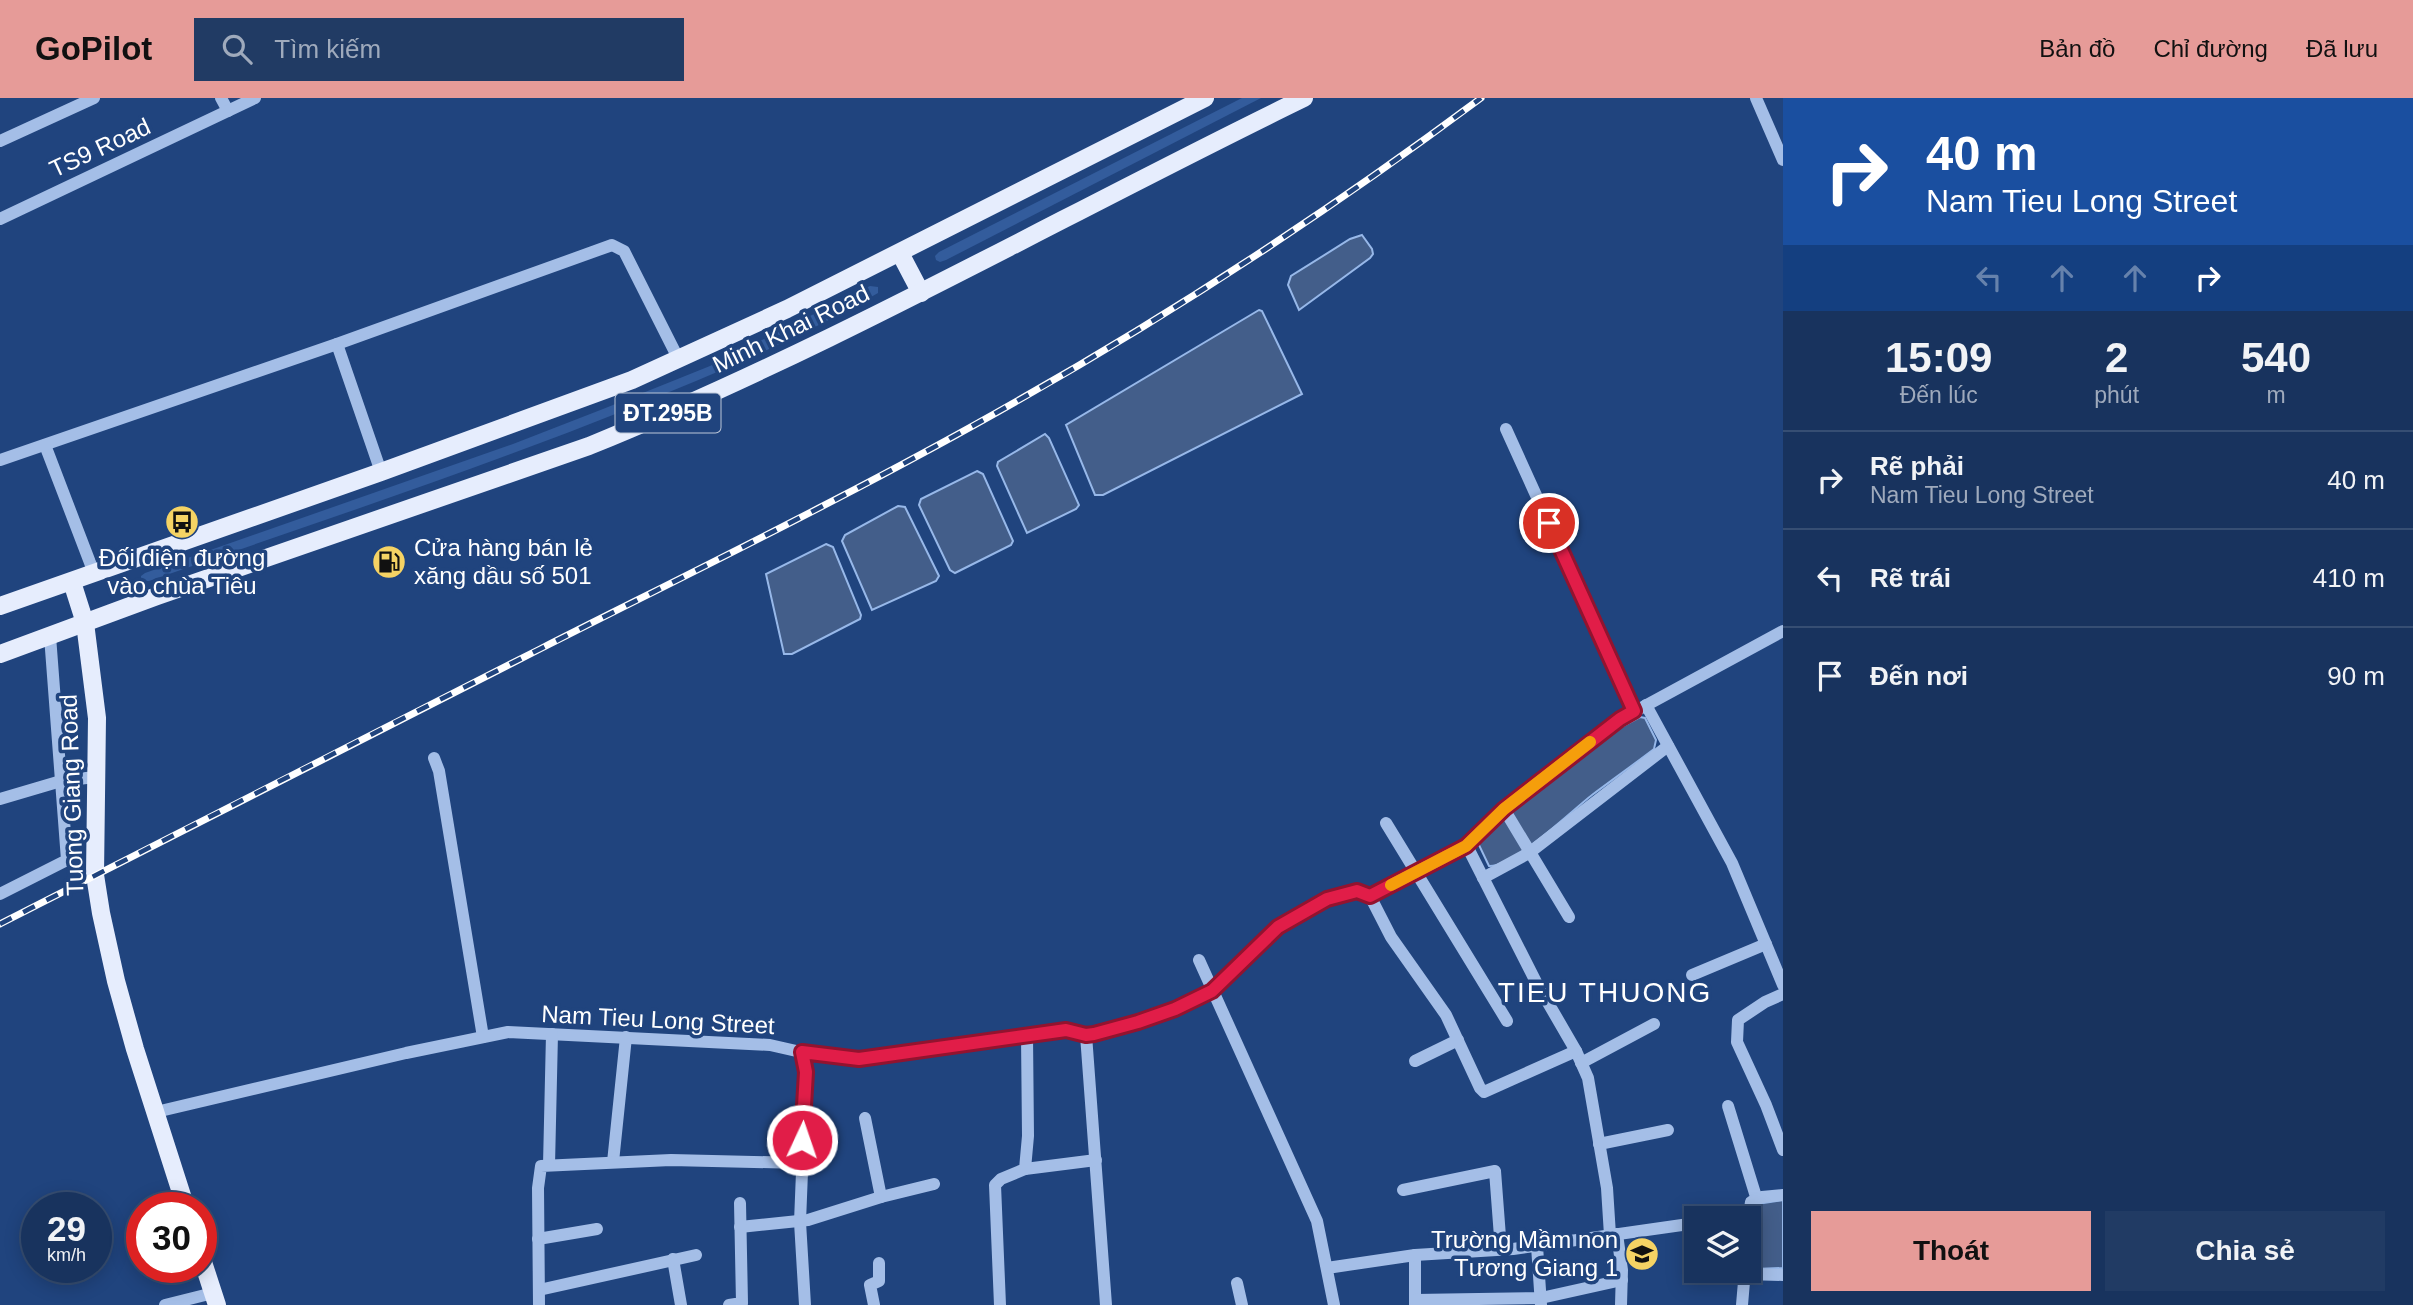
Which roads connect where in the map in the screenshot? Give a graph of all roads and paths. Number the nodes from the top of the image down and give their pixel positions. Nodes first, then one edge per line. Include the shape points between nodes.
1 (94, 98) edge
2 (221, 98) edge
3 (256, 98) edge
4 (1205, 98) edge
5 (1304, 98) edge
6 (1759, 99) edge
7 (228, 111) junction
8 (0, 141) edge
9 (1783, 160) edge
10 (0, 219) edge
11 (900, 253) junction
12 (921, 293) junction
13 (337, 344) junction
14 (679, 360) junction
15 (1506, 429) dead end
16 (45, 445) junction
17 (0, 460) edge
18 (382, 472) junction
19 (94, 573) junction
20 (72, 582) junction
21 (0, 606) edge
22 (85, 623) junction
23 (1783, 631) edge
24 (50, 636) junction
25 (0, 654) edge
26 (1646, 705) junction
27 (1634, 711) junction
28 (1668, 746) junction
29 (434, 758) dead end
30 (95, 777) junction
31 (61, 780) junction
32 (0, 799) edge
33 (1505, 811) junction
34 (1386, 823) dead end
35 (1466, 846) junction
36 (1529, 853) junction
37 (1416, 872) junction
38 (1483, 878) junction
39 (0, 894) edge
40 (1370, 896) junction
41 (1569, 917) dead end
42 (1766, 944) junction
43 (1199, 960) dead end
44 (1692, 975) dead end
45 (1783, 985) edge
46 (1212, 991) junction
47 (1783, 994) edge
48 (1507, 1021) dead end
49 (1654, 1024) dead end
50 (552, 1034) junction
51 (1086, 1035) junction
52 (1027, 1036) junction
53 (482, 1037) junction
54 (626, 1037) junction
55 (1458, 1040) junction
56 (802, 1052) junction
57 (1578, 1057) junction
58 (1415, 1061) dead end
59 (1728, 1106) dead end
60 (156, 1112) junction
61 (865, 1118) dead end
62 (1668, 1130) dead end
63 (1599, 1144) junction
64 (1783, 1150) edge
65 (1096, 1160) junction
66 (612, 1162) junction
67 (801, 1163) junction
68 (549, 1165) junction
69 (1025, 1169) junction
70 (934, 1184) dead end
71 (1403, 1190) dead end
72 (181, 1192) edge
73 (1783, 1195) edge
74 (881, 1197) junction
75 (1756, 1200) junction
76 (740, 1203) dead end
77 (1750, 1206) edge
78 (800, 1222) junction
79 (1684, 1225) edge
80 (740, 1227) junction
81 (597, 1229) dead end
82 (1614, 1234) junction
83 (538, 1239) junction
84 (1537, 1246) junction
85 (1501, 1250) junction
86 (696, 1255) dead end
87 (1415, 1255) junction
88 (673, 1259) junction
89 (879, 1264) dead end
90 (1327, 1268) junction
91 (1761, 1273) edge
92 (1783, 1275) edge
93 (1622, 1280) junction
94 (1237, 1283) dead end
95 (1744, 1283) edge
96 (538, 1290) junction
97 (215, 1299) edge
98 (1541, 1302) edge
99 (1415, 1303) edge
100 (165, 1305) edge
101 (538, 1305) edge
102 (681, 1305) edge
103 (729, 1305) edge
104 (805, 1305) edge
105 (874, 1305) edge
106 (1000, 1305) edge
107 (1106, 1305) edge
108 (1242, 1305) edge
109 (1334, 1305) edge
110 (1621, 1305) edge
111 (1742, 1305) edge

1 - 8 street
2 - 7 street
3 - 7 street, TS9 Road
4 - 11 main road, Minh Khai Road / ĐT.295B
5 - 12 main road, Minh Khai Road / ĐT.295B
6 - 9 street
7 - 10 street, TS9 Road
11 - 12 main road
11 - 14 main road, Minh Khai Road / ĐT.295B
12 - 22 main road, Minh Khai Road / ĐT.295B via 733,385 589,446
13 - 14 street via 612,244 624,251
13 - 16 street
13 - 18 street
14 - 18 main road, Minh Khai Road / ĐT.295B via 589,398
15 - 27 street
16 - 17 street
16 - 19 street
18 - 19 main road, Minh Khai Road / ĐT.295B
19 - 20 main road, Minh Khai Road / ĐT.295B
20 - 21 main road, Minh Khai Road / ĐT.295B
20 - 22 main road, Tuong Giang Road
22 - 24 main road, Minh Khai Road / ĐT.295B
22 - 30 main road, Tuong Giang Road via 97,718
23 - 26 street, Nam Tieu Long Street
24 - 25 main road, Minh Khai Road / ĐT.295B
24 - 31 street
26 - 27 street, Nam Tieu Long Street
26 - 28 street
27 - 33 street, Nam Tieu Long Street
28 - 36 street
28 - 42 street via 1732,863
29 - 53 street
30 - 31 street
30 - 60 main road, Tuong Giang Road via 95,875 116,981
31 - 32 street
31 - 39 street via 67,860
33 - 35 street, Nam Tieu Long Street
33 - 36 street
34 - 37 street
35 - 37 street, Nam Tieu Long Street
35 - 38 street
36 - 38 street
36 - 41 street
37 - 40 street, Nam Tieu Long Street
37 - 48 street
38 - 57 street
40 - 46 street, Nam Tieu Long Street via 1357,891 1327,899 1278,927
40 - 55 street
42 - 44 street
42 - 45 street
43 - 46 street
46 - 51 street, Nam Tieu Long Street via 1158,1015
46 - 90 street via 1317,1221
47 - 64 street via 1738,1020 1737,1042
49 - 57 street
50 - 53 street, Nam Tieu Long Street via 508,1032
50 - 54 street, Nam Tieu Long Street
50 - 68 street
51 - 52 street, Nam Tieu Long Street via 1066,1030
51 - 65 street
52 - 56 street, Nam Tieu Long Street via 859,1059
52 - 69 street
53 - 60 street, Nam Tieu Long Street
54 - 56 street, Nam Tieu Long Street via 770,1045
54 - 66 street
55 - 57 street via 1484,1092
55 - 58 street
56 - 67 street via 806,1072
57 - 63 street via 1588,1078
59 - 75 street
60 - 72 main road, Tuong Giang Road
61 - 74 street
62 - 63 street
63 - 82 street
65 - 69 street
65 - 107 street
66 - 67 street
66 - 68 street
67 - 78 street
68 - 83 street via 541,1167
69 - 106 street via 995,1185
70 - 74 street
71 - 85 street via 1494,1171
73 - 75 street
74 - 78 street
75 - 77 street
76 - 80 street
78 - 80 street
78 - 104 street
79 - 82 street
80 - 103 street via 742,1303
81 - 83 street
82 - 84 street
82 - 93 street
83 - 96 street
84 - 85 street
84 - 98 street
85 - 87 street
86 - 88 street
87 - 90 street
87 - 99 street
88 - 96 street
88 - 102 street
89 - 105 street via 879,1281 870,1286
90 - 109 street
91 - 92 street
93 - 98 street
93 - 110 street
94 - 108 street
95 - 111 street
96 - 101 street
97 - 100 street
98 - 99 street

